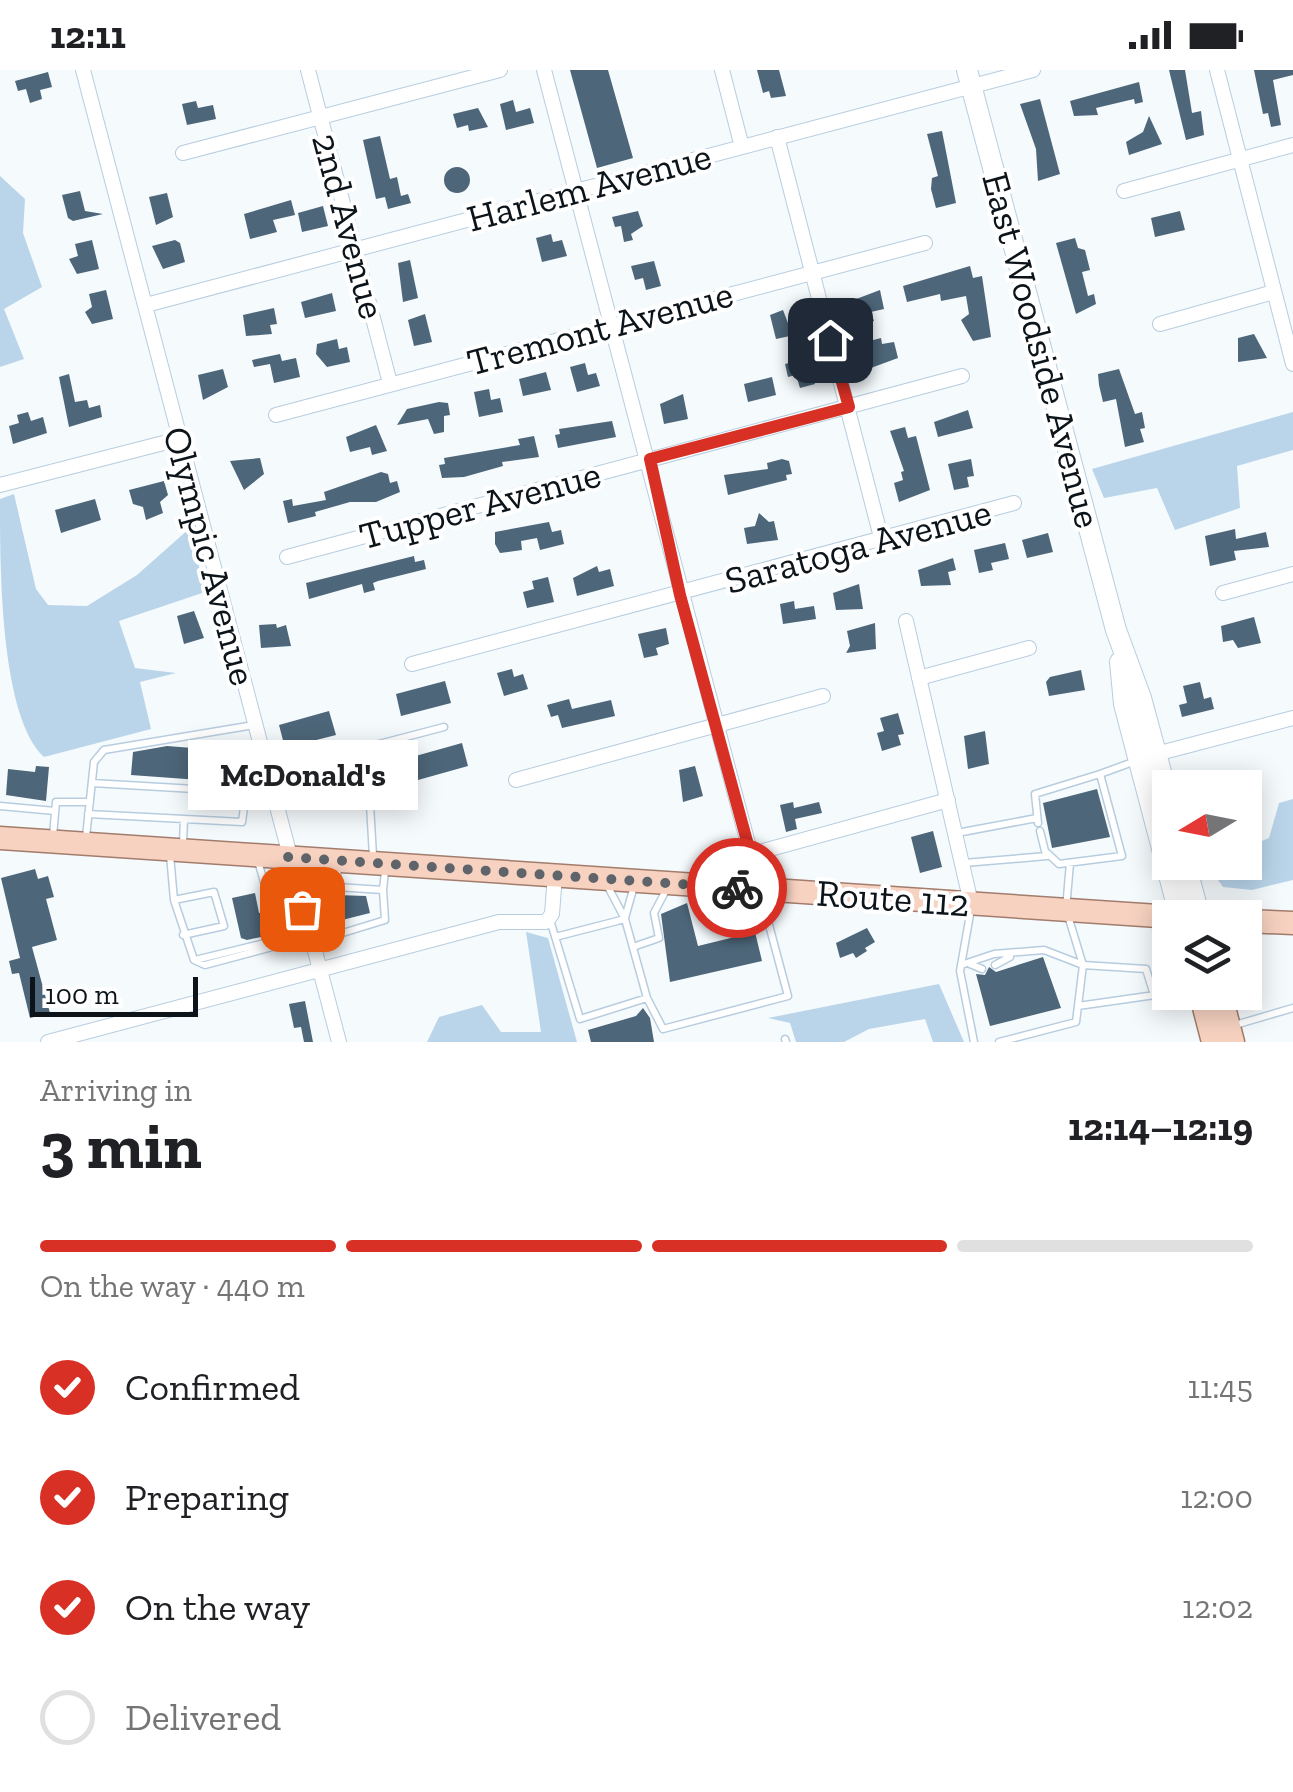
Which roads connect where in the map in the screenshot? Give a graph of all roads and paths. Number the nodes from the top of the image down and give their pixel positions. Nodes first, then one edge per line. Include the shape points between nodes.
1 (83, 70) edge
2 (308, 70) edge
3 (500, 70) edge
4 (544, 70) edge
5 (722, 70) edge
6 (1033, 70) edge
7 (1217, 70) edge
8 (969, 78) edge
9 (320, 118) junction
10 (776, 137) junction
11 (742, 146) junction
12 (1293, 146) edge
13 (182, 153) dead end
14 (1238, 160) junction
15 (578, 191) junction
16 (1124, 191) dead end
17 (925, 243) dead end
18 (356, 250) junction
19 (811, 272) junction
20 (1274, 292) junction
21 (146, 305) junction
22 (613, 322) junction
23 (1160, 324) dead end
24 (1293, 364) edge
25 (962, 376) dead end
26 (390, 383) junction
27 (849, 407) junction
28 (276, 415) dead end
29 (179, 439) junction
30 (650, 459) junction
31 (0, 485) edge
32 (1014, 503) dead end
33 (882, 541) junction
34 (287, 557) dead end
35 (1293, 574) edge
36 (1223, 593) dead end
37 (680, 595) junction
38 (906, 622) dead end
39 (1030, 648) dead end
40 (412, 664) dead end
41 (919, 678) junction
42 (823, 696) dead end
43 (1293, 718) edge
44 (254, 725) junction
45 (716, 726) junction
46 (444, 727) dead end
47 (356, 750) junction
48 (1147, 758) junction
49 (1153, 770) edge
50 (1100, 774) junction
51 (516, 780) dead end
52 (267, 781) junction
53 (92, 783) junction
54 (246, 792) junction
55 (948, 800) junction
56 (90, 802) junction
57 (0, 806) edge
58 (55, 811) junction
59 (88, 814) junction
60 (184, 819) junction
61 (1038, 824) junction
62 (956, 833) junction
63 (0, 838) edge
64 (52, 841) junction
65 (86, 844) junction
66 (176, 850) junction
67 (752, 854) junction
68 (259, 855) junction
69 (1048, 856) junction
70 (288, 857) junction
71 (338, 860) junction
72 (379, 863) junction
73 (1070, 863) junction
74 (964, 864) junction
75 (555, 875) junction
76 (604, 878) junction
77 (636, 880) junction
78 (670, 883) junction
79 (760, 889) junction
80 (384, 890) junction
81 (174, 900) junction
82 (1176, 900) edge
83 (971, 903) junction
84 (1066, 910) junction
85 (1152, 915) edge
86 (550, 919) junction
87 (625, 919) junction
88 (1262, 922) edge
89 (1293, 924) edge
90 (184, 935) junction
91 (336, 935) dead end
92 (555, 937) junction
93 (633, 947) junction
94 (1011, 956) junction
95 (966, 965) junction
96 (995, 965) dead end
97 (1083, 965) junction
98 (982, 968) dead end
99 (319, 970) junction
100 (1152, 988) edge
101 (1152, 995) edge
102 (647, 998) junction
103 (1078, 1006) junction
104 (1293, 1008) edge
105 (1210, 1010) edge
106 (1222, 1010) edge
107 (1225, 1037) edge
108 (48, 1042) edge
109 (339, 1042) edge
110 (974, 1042) edge
111 (999, 1042) edge

1 - 21 street, Olympic Avenue
2 - 9 street, 2nd Avenue
3 - 9 street
4 - 15 street
5 - 11 street
6 - 8 street, Harlem Avenue
7 - 14 street
8 - 10 street, Harlem Avenue
8 - 48 main road, East Woodside Avenue
9 - 13 street
9 - 18 street, 2nd Avenue
10 - 11 street, Harlem Avenue
10 - 19 street
11 - 15 street, Harlem Avenue
12 - 14 street
14 - 16 street
14 - 20 street
15 - 18 street, Harlem Avenue
15 - 22 street
17 - 19 street, Tremont Avenue
18 - 21 street, Harlem Avenue
18 - 26 street, 2nd Avenue
19 - 22 street, Tremont Avenue
19 - 27 street
20 - 23 street
20 - 24 street
21 - 29 street, Olympic Avenue
22 - 26 street, Tremont Avenue
22 - 30 street
25 - 27 street, Tupper Avenue
26 - 28 street, Tremont Avenue
27 - 30 street, Tupper Avenue
27 - 33 street
29 - 31 street
29 - 44 street, Olympic Avenue
30 - 34 street, Tupper Avenue
30 - 37 street
32 - 33 street, Saratoga Avenue
33 - 37 street, Saratoga Avenue
35 - 36 street
37 - 40 street, Saratoga Avenue
37 - 45 street
38 - 41 street
39 - 41 street
41 - 55 street
42 - 45 street
43 - 48 street
44 - 52 street, Olympic Avenue
44 - 53 lane via 104,750 96,756
45 - 51 street
45 - 67 street
46 - 47 lane
47 - 52 lane
47 - 72 lane
48 - 49 main road, East Woodside Avenue
48 - 50 lane
48 - 82 main road, East Woodside Avenue
50 - 61 lane via 1035,794
50 - 73 lane via 1122,856
52 - 54 lane
52 - 70 street, Olympic Avenue
53 - 54 lane
53 - 56 lane
54 - 60 lane via 242,822
55 - 62 street
55 - 67 street
56 - 58 lane via 59,800
56 - 59 lane
57 - 58 lane
58 - 64 lane
59 - 60 lane
59 - 65 lane
60 - 66 lane
61 - 62 lane
61 - 69 lane
62 - 74 street
63 - 64 main road, Route 112
64 - 65 main road, Route 112
65 - 66 main road, Route 112
66 - 68 main road, Route 112
66 - 81 lane
67 - 79 street
68 - 70 main road, Route 112
68 - 90 lane via 276,946 205,965 194,960
69 - 73 lane
69 - 74 lane
70 - 71 main road, Route 112
70 - 99 street, Olympic Avenue
71 - 72 main road, Route 112
71 - 80 lane via 336,887
72 - 75 main road, Route 112
72 - 80 lane
73 - 84 lane
74 - 83 street
75 - 76 main road, Route 112
75 - 86 street
76 - 77 main road, Route 112
76 - 87 lane
77 - 78 main road, Route 112
77 - 87 lane
78 - 79 main road, Route 112
78 - 93 lane via 654,913 658,938
79 - 83 main road, Route 112
79 - 102 lane via 788,996 663,1030
80 - 91 lane via 385,920
81 - 90 lane
81 - 90 lane via 214,892 224,926
83 - 84 main road, Route 112
83 - 95 lane
84 - 85 main road, Route 112
84 - 97 lane
86 - 92 lane
86 - 99 street via 499,922
87 - 92 lane
87 - 93 lane
88 - 89 main road
92 - 102 lane via 580,1018
93 - 102 lane
94 - 95 lane via 994,954
94 - 96 lane
94 - 97 lane via 1044,950
95 - 98 lane
95 - 110 lane
97 - 100 lane via 1146,969
97 - 103 lane
99 - 108 street
99 - 109 street, Olympic Avenue
101 - 103 lane
103 - 111 lane via 1076,1022
104 - 107 lane
105 - 107 main road
106 - 107 main road

